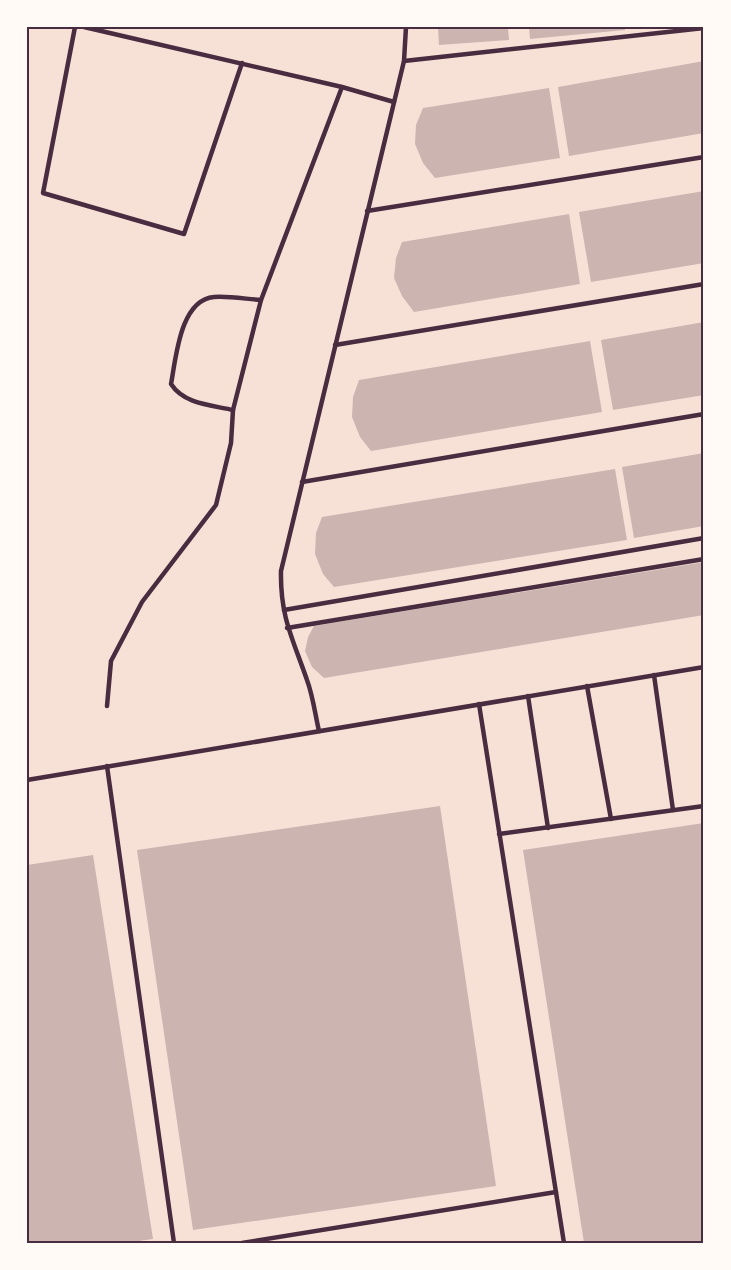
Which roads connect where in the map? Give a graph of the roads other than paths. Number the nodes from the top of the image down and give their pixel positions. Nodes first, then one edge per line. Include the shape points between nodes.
1 (75, 27) edge
2 (84, 27) edge
3 (406, 27) edge
4 (704, 28) edge
5 (404, 61) junction
6 (242, 63) junction
7 (342, 87) junction
8 (394, 102) junction
9 (704, 157) edge
10 (367, 211) junction
11 (704, 284) edge
12 (261, 300) junction
13 (335, 345) junction
14 (233, 410) junction
15 (704, 414) edge
16 (302, 482) junction
17 (704, 538) edge
18 (704, 559) edge
19 (284, 610) junction
20 (287, 628) junction
21 (704, 667) edge
22 (654, 675) junction
23 (587, 686) junction
24 (528, 696) junction
25 (479, 705) junction
26 (107, 706) dead end
27 (319, 731) junction
28 (107, 766) junction
29 (27, 780) edge
30 (704, 806) edge
31 (674, 810) junction
32 (611, 819) junction
33 (548, 828) junction
34 (499, 834) junction
35 (556, 1192) junction
36 (174, 1243) edge
37 (242, 1243) edge
38 (564, 1243) edge

1 - 6 lane via 43,193 184,234
2 - 6 lane
3 - 5 lane
4 - 5 lane
5 - 8 lane
6 - 7 lane
7 - 8 lane
7 - 12 lane
8 - 10 lane
9 - 10 lane
10 - 13 lane
11 - 13 lane
12 - 14 lane
12 - 14 lane via 212,297 198,303 185,318 171,384 187,400
13 - 16 lane
14 - 26 lane via 231,442 216,504 142,602 111,661
15 - 16 lane
16 - 19 lane via 281,571
17 - 19 lane
18 - 20 lane
19 - 20 lane
20 - 27 lane via 308,680
21 - 22 lane
22 - 23 lane
22 - 31 lane
23 - 24 lane
23 - 32 lane
24 - 25 lane
24 - 33 lane
25 - 27 lane
25 - 34 lane
27 - 28 lane
28 - 29 lane
28 - 36 lane
30 - 31 lane
31 - 32 lane
32 - 33 lane
33 - 34 lane
34 - 35 lane
35 - 37 lane
35 - 38 lane

